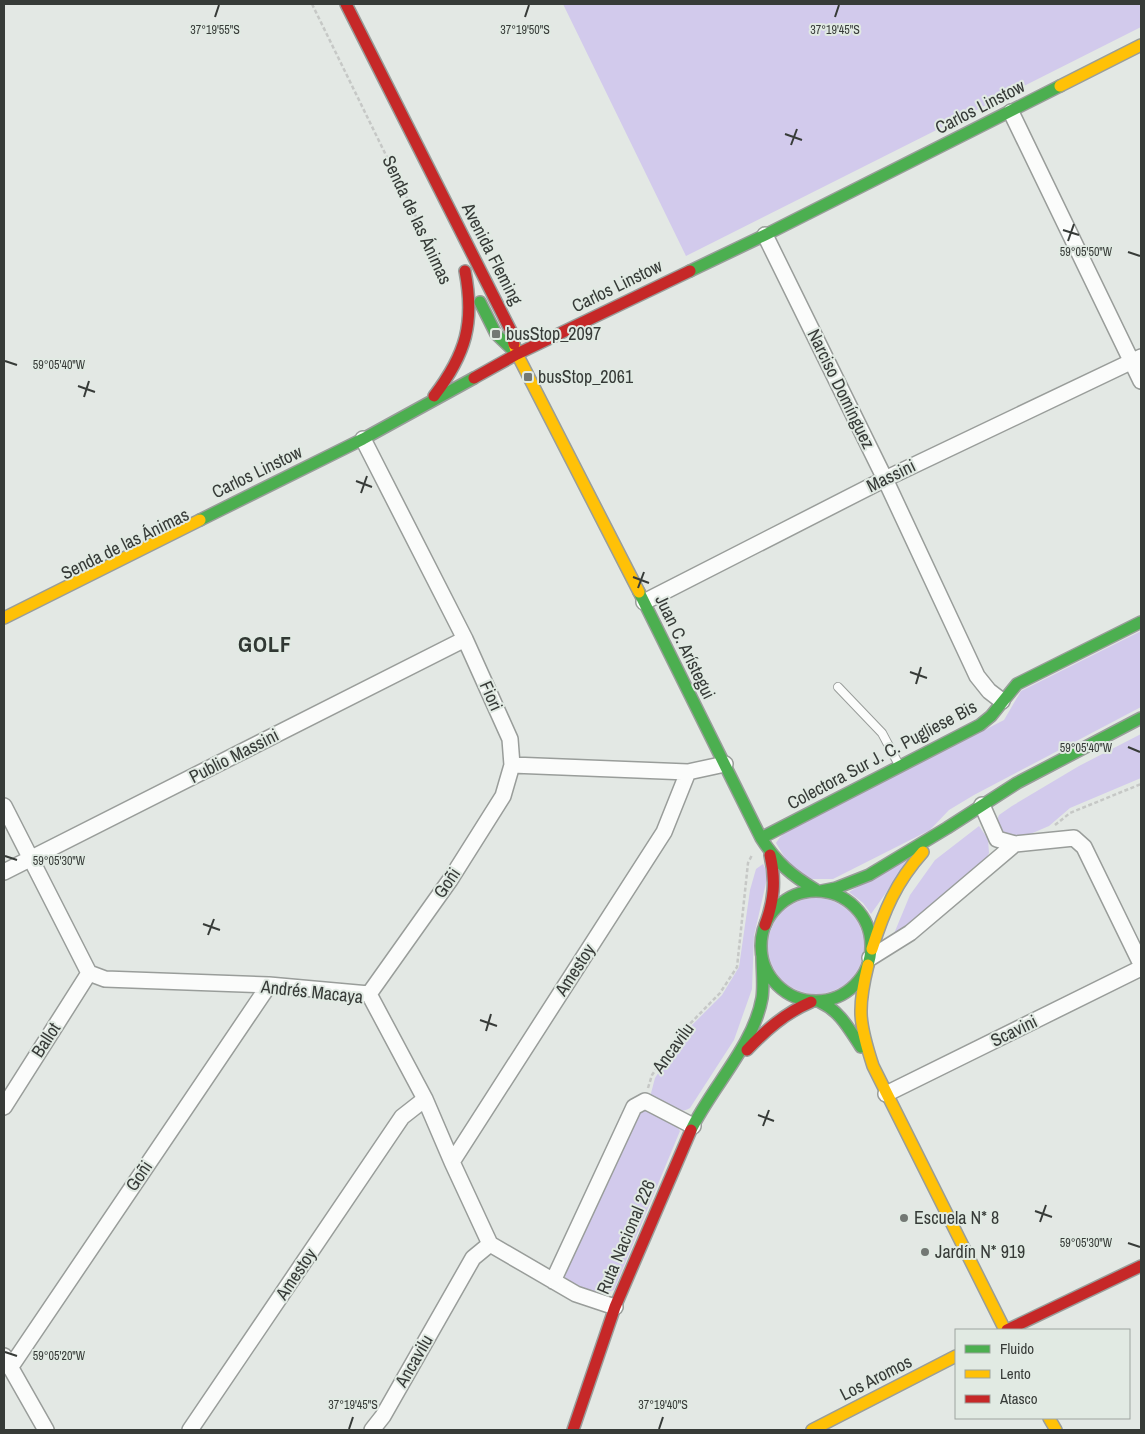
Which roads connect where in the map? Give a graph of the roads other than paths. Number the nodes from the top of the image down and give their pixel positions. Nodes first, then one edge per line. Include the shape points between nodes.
1 (346, 4) edge
2 (1141, 46) edge
3 (1011, 112) junction
4 (765, 235) junction
5 (517, 354) junction
6 (1137, 359) edge
7 (1141, 381) edge
8 (428, 403) junction
9 (363, 439) junction
10 (885, 479) junction
11 (644, 602) junction
12 (4, 618) edge
13 (1141, 622) edge
14 (465, 639) junction
15 (838, 687) dead end
16 (1002, 701) junction
17 (1141, 718) edge
18 (725, 764) junction
19 (512, 765) junction
20 (900, 767) junction
21 (688, 772) junction
22 (982, 805) junction
23 (4, 806) edge
24 (946, 828) junction
25 (764, 843) junction
26 (1015, 844) junction
27 (30, 859) junction
28 (4, 872) edge
29 (818, 891) junction
30 (765, 925) junction
31 (762, 956) junction
32 (870, 958) junction
33 (1141, 964) edge
34 (1141, 968) edge
35 (89, 973) junction
36 (269, 986) junction
37 (369, 994) junction
38 (815, 1002) junction
39 (873, 1066) junction
40 (731, 1067) junction
41 (886, 1094) junction
42 (425, 1099) junction
43 (4, 1107) edge
44 (693, 1126) junction
45 (452, 1162) junction
46 (490, 1244) junction
47 (1141, 1266) edge
48 (552, 1281) junction
49 (615, 1307) junction
50 (1005, 1329) edge
51 (1008, 1329) edge
52 (955, 1357) edge
53 (7, 1362) edge
54 (46, 1430) edge
55 (190, 1430) edge
56 (372, 1430) edge
57 (573, 1430) edge
58 (812, 1430) edge

1 - 5 main road, Avenida Fleming via 511,331
2 - 3 main road, Carlos Linstow
3 - 4 main road, Carlos Linstow
3 - 6 street
4 - 5 main road, Carlos Linstow
4 - 10 street, Narciso Domínguez
5 - 8 main road, Carlos Linstow
5 - 8 main road, Avenida Fleming via 496,334 462,266 469,297 466,338 447,380
5 - 11 main road, Juan C. Arístegui
6 - 7 street
6 - 10 street, Massini
8 - 9 main road, Carlos Linstow
9 - 12 main road, Carlos Linstow
9 - 14 street, Fiori
10 - 11 street, Massini
10 - 16 street, Narciso Domínguez via 977,676
11 - 18 main road, Juan C. Arístegui
13 - 16 main road, Colectora Sur J. C. Pugliese Bis via 1017,684
14 - 19 street, Fiori via 510,739
14 - 27 street, Publio Massini
15 - 20 lane via 882,733
16 - 20 main road, Colectora Sur J. C. Pugliese Bis via 987,721
17 - 22 main road, Ruta Nacional 226 via 1050,764
18 - 21 street
18 - 25 main road, Juan C. Arístegui
19 - 21 street
19 - 37 street, Goñi via 503,796 450,880
20 - 25 main road, Colectora Sur J. C. Pugliese Bis
21 - 45 street, Amestoy via 664,832
22 - 24 main road, Ruta Nacional 226
22 - 26 street via 997,839
23 - 27 street
24 - 29 main road, Ruta Nacional 226 via 869,875 836,888
24 - 32 main road, Ruta Nacional 226 via 901,878 884,908
25 - 29 main road, Juan C. Arístegui via 779,866
25 - 30 main road, Juan C. Arístegui via 774,872 775,890
26 - 32 street via 910,933
26 - 33 street via 1074,838 1084,848
27 - 28 street, Publio Massini
27 - 35 street
29 - 30 main road, Ruta Nacional 226 via 798,894 784,901
29 - 32 main road via 848,900 858,910 871,935
30 - 31 main road, Ruta Nacional 226
31 - 38 main road, Ruta Nacional 226 via 766,970 784,992 797,999
31 - 40 main road, Ruta Nacional 226 via 762,998 754,1023
32 - 38 main road, Ruta Nacional 226 via 861,980 849,991 835,999
32 - 39 main road via 860,1015
34 - 41 street, Scavini
35 - 36 street, Andrés Macaya via 105,980
35 - 43 street, Ballot
36 - 37 street, Andrés Macaya
36 - 53 street, Goñi
37 - 42 street, Andrés Macaya
38 - 39 main road via 828,1005 840,1016
38 - 40 main road, Ruta Nacional 226 via 794,1009 770,1026
39 - 41 main road
40 - 44 main road, Ruta Nacional 226
41 - 50 main road
42 - 45 street, Andrés Macaya
42 - 55 street, Amestoy via 402,1117
44 - 48 street via 644,1101 634,1107
44 - 49 main road, Ruta Nacional 226
45 - 46 street, Andrés Macaya
46 - 48 street
46 - 56 street, Ancavilu via 473,1258
47 - 51 main road
48 - 49 street via 576,1294
49 - 57 main road, Ruta Nacional 226
52 - 58 main road, Los Aromos
53 - 54 street

